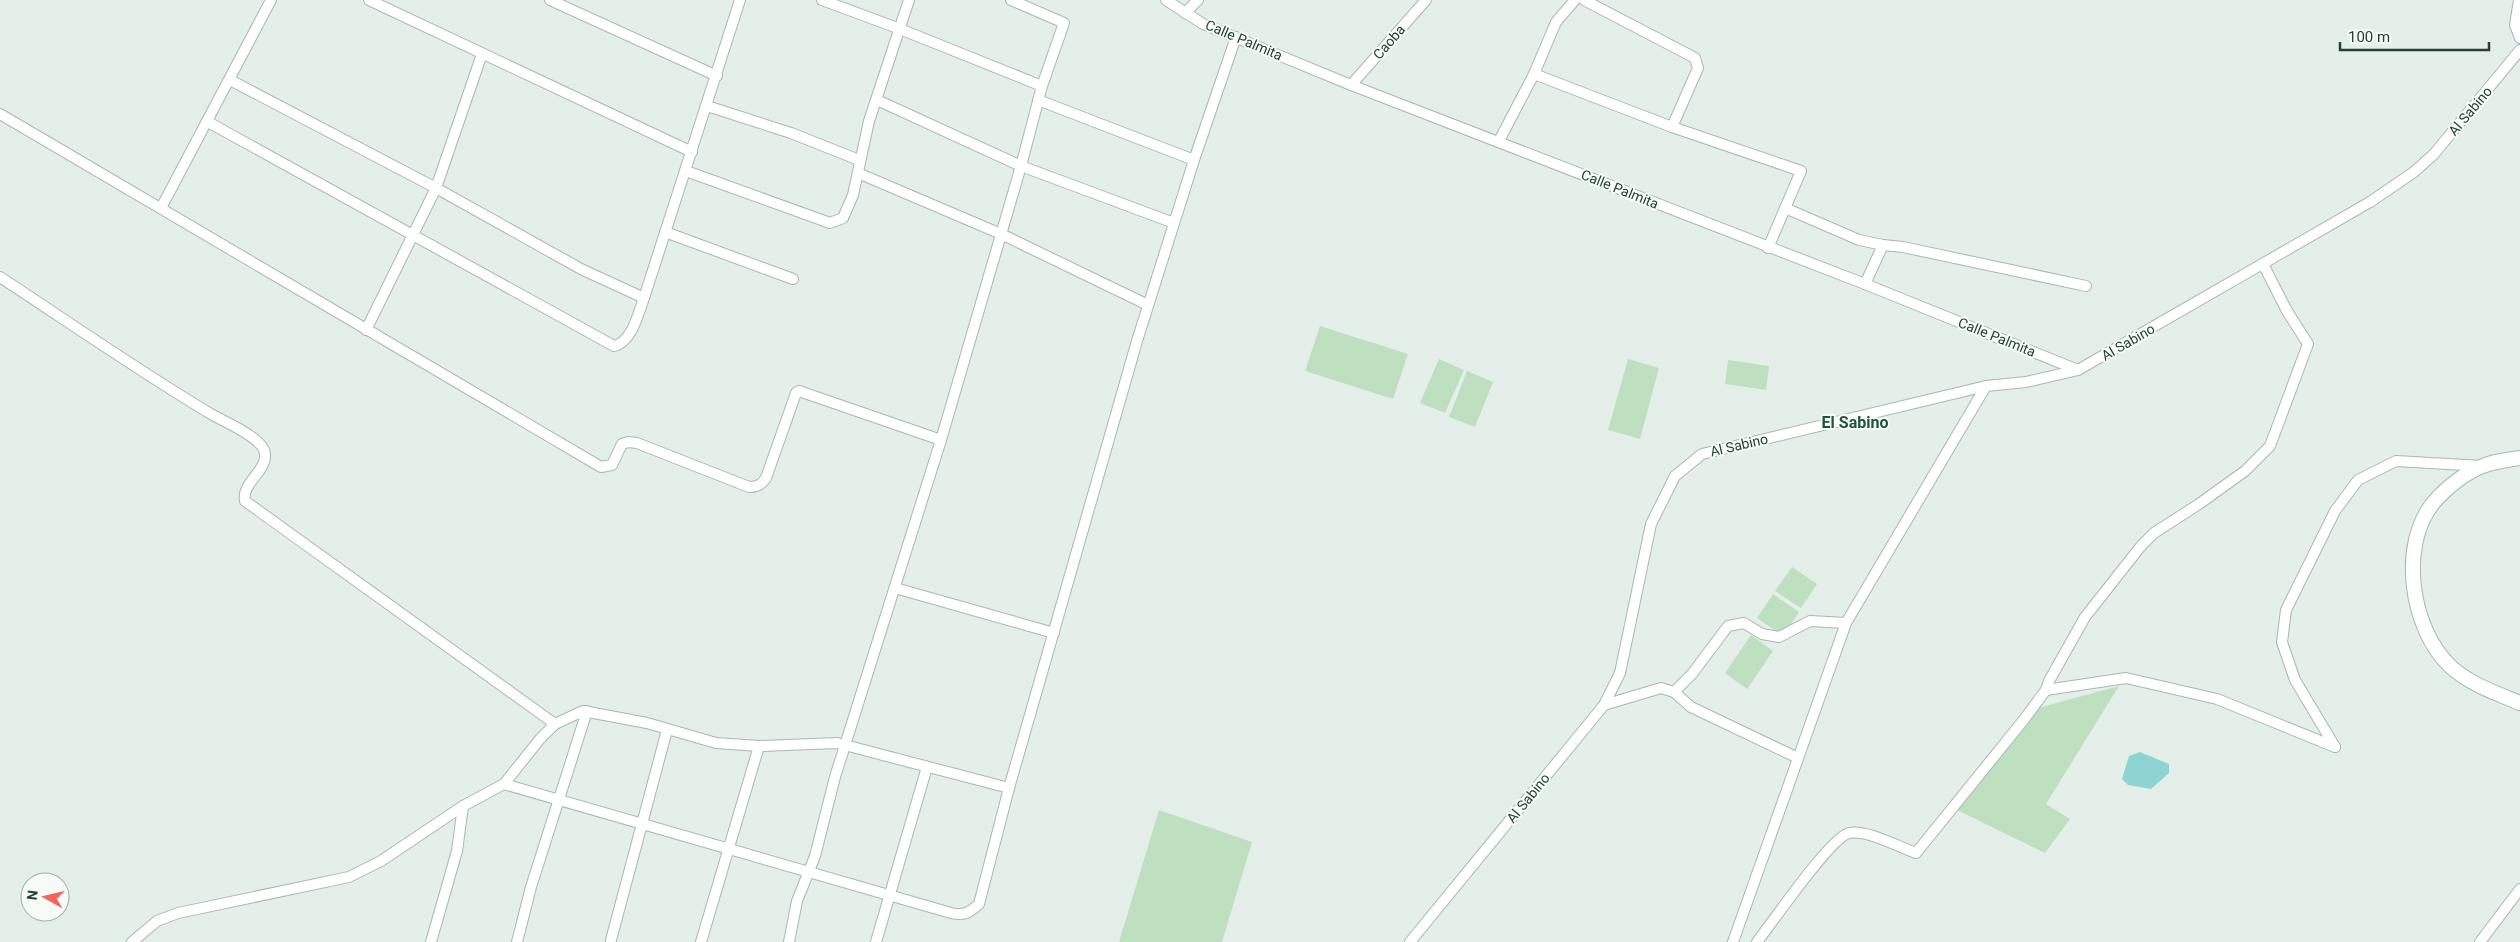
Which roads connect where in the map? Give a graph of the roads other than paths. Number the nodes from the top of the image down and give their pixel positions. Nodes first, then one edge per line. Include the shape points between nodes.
1 (271, 0) edge
2 (370, 0) edge
3 (550, 0) edge
4 (740, 0) edge
5 (822, 0) edge
6 (909, 0) edge
7 (1011, 0) edge
8 (1166, 0) edge
9 (1198, 0) edge
10 (1426, 0) edge
11 (1575, 0) edge
12 (1584, 0) edge
13 (2519, 0) edge
14 (1185, 13) junction
15 (900, 29) junction
16 (1236, 37) junction
17 (2520, 38) edge
18 (2520, 50) edge
19 (482, 54) junction
20 (1534, 74) junction
21 (717, 76) junction
22 (230, 80) junction
23 (1351, 85) junction
24 (1042, 86) junction
25 (877, 100) junction
26 (1038, 100) junction
27 (707, 106) junction
28 (0, 114) edge
29 (208, 122) junction
30 (1672, 127) junction
31 (1499, 141) junction
32 (692, 152) junction
33 (860, 160) junction
34 (1194, 160) junction
35 (1021, 166) junction
36 (686, 171) junction
37 (858, 173) junction
38 (436, 188) junction
39 (161, 208) junction
40 (1785, 208) junction
41 (1174, 222) junction
42 (665, 232) junction
43 (1001, 234) junction
44 (413, 236) junction
45 (1883, 245) junction
46 (1768, 248) junction
47 (2264, 264) junction
48 (0, 277) edge
49 (794, 279) dead end
50 (1865, 284) junction
51 (2086, 286) dead end
52 (644, 298) junction
53 (1148, 305) junction
54 (366, 330) junction
55 (2078, 370) junction
56 (1986, 386) junction
57 (941, 440) junction
58 (2520, 458) edge
59 (2482, 466) junction
60 (895, 588) junction
61 (1846, 623) junction
62 (1054, 633) junction
63 (2046, 690) junction
64 (1674, 692) junction
65 (2520, 703) edge
66 (1604, 705) junction
67 (587, 711) junction
68 (555, 724) junction
69 (667, 730) junction
70 (759, 746) junction
71 (846, 746) junction
72 (1798, 758) junction
73 (927, 767) junction
74 (504, 784) junction
75 (1009, 788) junction
76 (560, 799) junction
77 (463, 806) junction
78 (642, 823) junction
79 (729, 848) junction
80 (808, 873) junction
81 (2520, 889) edge
82 (888, 894) junction
83 (611, 940) dead end
84 (132, 942) edge
85 (431, 942) edge
86 (518, 942) edge
87 (701, 942) edge
88 (789, 942) edge
89 (876, 942) edge
90 (1410, 942) edge
91 (1733, 942) edge
92 (1757, 942) edge
93 (2480, 942) edge

1 - 22 street
2 - 19 street
3 - 21 street
4 - 21 street
5 - 15 street
6 - 15 street
7 - 24 street via 1064,24
8 - 14 street, Calle Palmita
9 - 14 street
10 - 23 street, Caoba
11 - 20 street via 1556,22
12 - 30 street via 1695,58 1698,68
13 - 17 street via 2515,25
14 - 16 street, Calle Palmita
15 - 24 street
15 - 25 street
16 - 23 street, Calle Palmita
16 - 34 street
18 - 47 street, Al Sabino via 2434,154 2414,172 2370,202
19 - 32 street
19 - 38 street
20 - 30 street
20 - 31 street
21 - 27 street
22 - 29 street
22 - 38 street
23 - 31 street, Calle Palmita
24 - 26 street
25 - 33 street via 863,140
25 - 35 street
26 - 34 street
26 - 35 street
27 - 32 street
27 - 33 street
28 - 39 street
29 - 39 street
29 - 44 street
30 - 40 street via 1801,171
31 - 46 street, Calle Palmita
32 - 36 street
33 - 37 street
34 - 41 street
35 - 41 street
35 - 43 street
36 - 37 street via 830,223 843,218
36 - 42 street
37 - 43 street
38 - 44 street
38 - 52 street via 581,269
39 - 54 street
40 - 45 street via 1859,240
40 - 46 street
41 - 53 street
42 - 49 street
42 - 52 street
43 - 53 street
43 - 57 street
44 - 52 street via 614,346 628,337
44 - 54 street
45 - 50 street
45 - 51 street
46 - 50 street, Calle Palmita
47 - 55 street, Al Sabino
47 - 63 street via 2308,344 2270,446 2245,471 2154,533 2126,562 2085,617
48 - 68 street via 191,402 254,439 266,456 246,488 245,501
50 - 55 street, Calle Palmita
53 - 62 street
54 - 57 street via 601,467 612,465 622,444 637,443 748,487 756,487 766,478 799,391
55 - 56 street, Al Sabino via 2026,382
56 - 61 street
56 - 66 street, Al Sabino via 1702,454 1675,476 1651,524 1620,673
57 - 60 street
58 - 59 main road
59 - 63 street via 2396,461 2358,480 2335,511 2286,610 2282,642 2295,680 2335,747 2218,699 2126,678
59 - 65 main road via 2453,484 2434,502 2422,523 2415,556 2417,612 2437,652 2451,667 2470,680
60 - 62 street
60 - 71 street
61 - 64 street via 1810,621 1779,638 1762,634 1744,623 1728,626 1692,674
61 - 72 street
62 - 75 street
63 - 92 street via 1916,853 1860,832 1848,833 1814,867
64 - 66 street via 1661,688
64 - 72 street via 1691,707
66 - 90 street, Al Sabino
67 - 68 street
67 - 69 street
67 - 76 street
68 - 74 street
69 - 70 street via 716,743
69 - 78 street
70 - 71 street
70 - 79 street
71 - 73 street
71 - 80 street
72 - 91 street
73 - 75 street
73 - 82 street
74 - 76 street
74 - 77 street
75 - 82 street via 979,904 970,912 961,915 951,913
76 - 78 street
76 - 86 street via 531,886
77 - 84 street via 381,861 349,877 178,913 157,921
77 - 85 street via 457,851
78 - 79 street
78 - 83 street
79 - 80 street
79 - 87 street
80 - 82 street
80 - 88 street via 797,901
81 - 93 street
82 - 89 street

